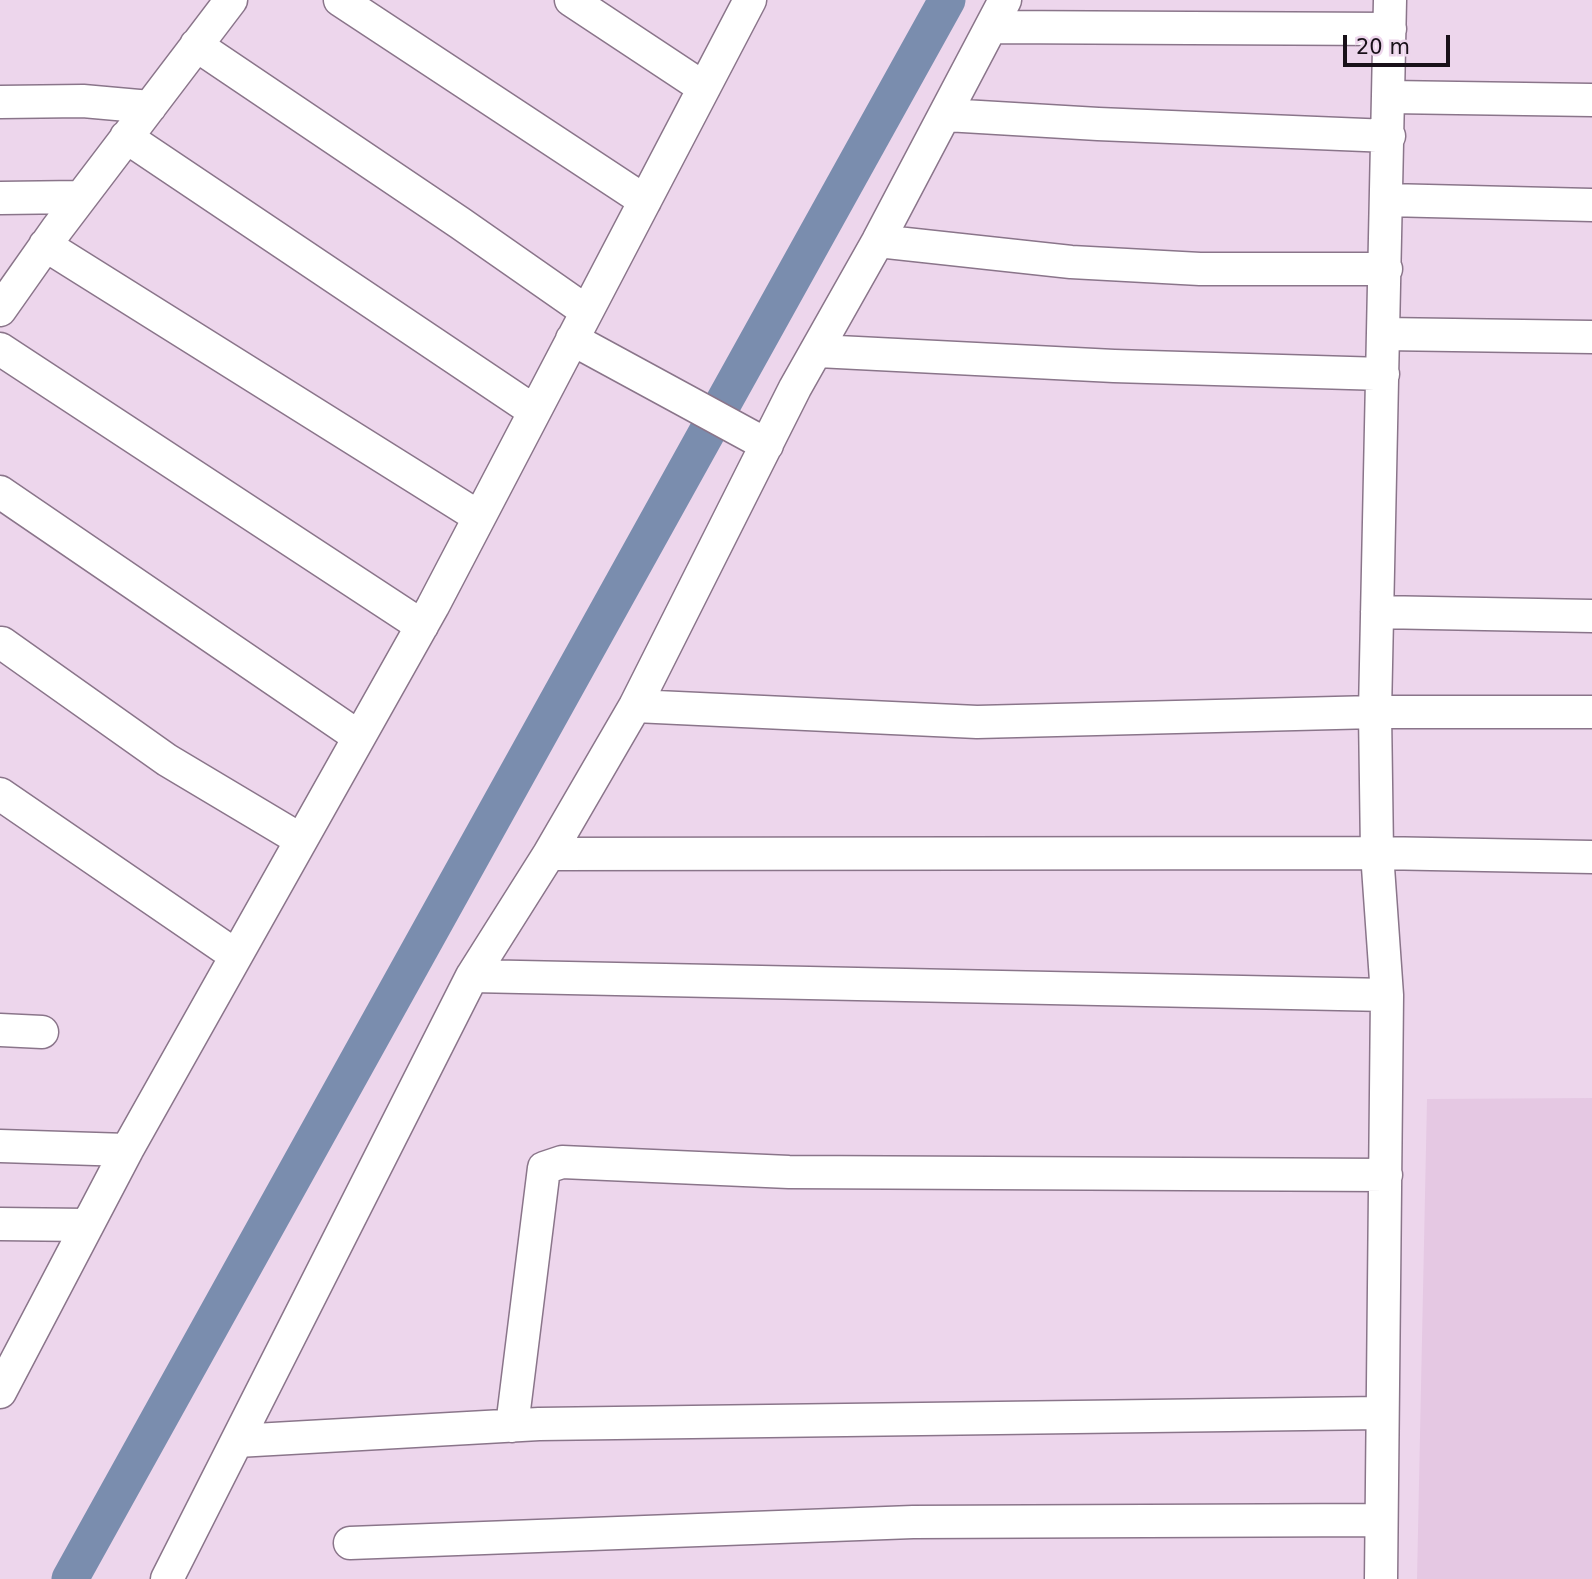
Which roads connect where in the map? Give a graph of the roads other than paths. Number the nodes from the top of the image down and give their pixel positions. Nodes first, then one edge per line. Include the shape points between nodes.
1 (231, 0) edge
2 (340, 0) edge
3 (571, 0) edge
4 (750, 0) edge
5 (998, 13) edge
6 (1390, 15) edge
7 (196, 46) junction
8 (704, 88) junction
9 (1390, 97) junction
10 (1592, 100) edge
11 (0, 102) edge
12 (150, 107) junction
13 (946, 115) junction
14 (1389, 136) junction
15 (126, 137) junction
16 (80, 197) junction
17 (0, 198) edge
18 (1387, 200) junction
19 (645, 201) junction
20 (1592, 205) edge
21 (878, 241) junction
22 (45, 245) junction
23 (1386, 269) junction
24 (0, 310) edge
25 (586, 311) junction
26 (1384, 334) junction
27 (1592, 337) edge
28 (572, 339) junction
29 (0, 349) edge
30 (818, 351) junction
31 (1383, 374) junction
32 (534, 411) junction
33 (767, 445) junction
34 (0, 492) edge
35 (479, 517) junction
36 (1377, 612) junction
37 (1592, 616) edge
38 (422, 626) junction
39 (2, 643) dead end
40 (635, 706) junction
41 (1375, 712) junction
42 (1592, 712) edge
43 (359, 737) junction
44 (0, 794) edge
45 (301, 840) junction
46 (1377, 853) junction
47 (549, 854) junction
48 (1592, 858) edge
49 (235, 955) junction
50 (472, 976) junction
51 (1387, 995) junction
52 (0, 1030) edge
53 (42, 1032) dead end
54 (0, 1146) edge
55 (127, 1150) junction
56 (1386, 1175) junction
57 (0, 1224) edge
58 (88, 1225) junction
59 (0, 1392) edge
60 (1381, 1413) junction
61 (512, 1426) junction
62 (237, 1441) junction
63 (1380, 1520) junction
64 (350, 1543) dead end
65 (167, 1579) edge
66 (1381, 1579) edge

1 - 7 street
2 - 19 street
3 - 8 street
4 - 8 street
5 - 6 street
5 - 13 street
6 - 9 street
7 - 12 street
7 - 25 street
8 - 19 street
9 - 10 street
9 - 14 street
11 - 12 street
12 - 15 street
13 - 14 street
13 - 21 street
14 - 18 street
15 - 16 street
15 - 32 street
16 - 17 street
16 - 22 street
18 - 20 street
18 - 23 street
19 - 25 street
21 - 23 street via 1072,262 1200,269
21 - 30 street
22 - 24 street
22 - 35 street
23 - 26 street
25 - 28 street
26 - 27 street
26 - 31 street
28 - 32 street
28 - 33 street
29 - 38 street
30 - 31 street
30 - 33 street
31 - 36 street
32 - 35 street
33 - 40 street
34 - 43 street
35 - 38 street
36 - 37 street
36 - 41 street
38 - 43 street
39 - 45 street via 167,760
40 - 41 street via 976,722
40 - 47 street
41 - 42 street
41 - 46 street
43 - 45 street
44 - 49 street
45 - 49 street
46 - 47 street
46 - 48 street
46 - 51 street
47 - 50 street
49 - 55 street
50 - 51 street
50 - 62 street
51 - 56 street
52 - 53 street
54 - 55 street
55 - 58 street
56 - 60 street
56 - 61 street via 789,1172 562,1162 544,1168
57 - 58 street
58 - 59 street
60 - 61 street
60 - 63 street
61 - 62 street
62 - 65 street
63 - 64 street via 913,1522
63 - 66 street

